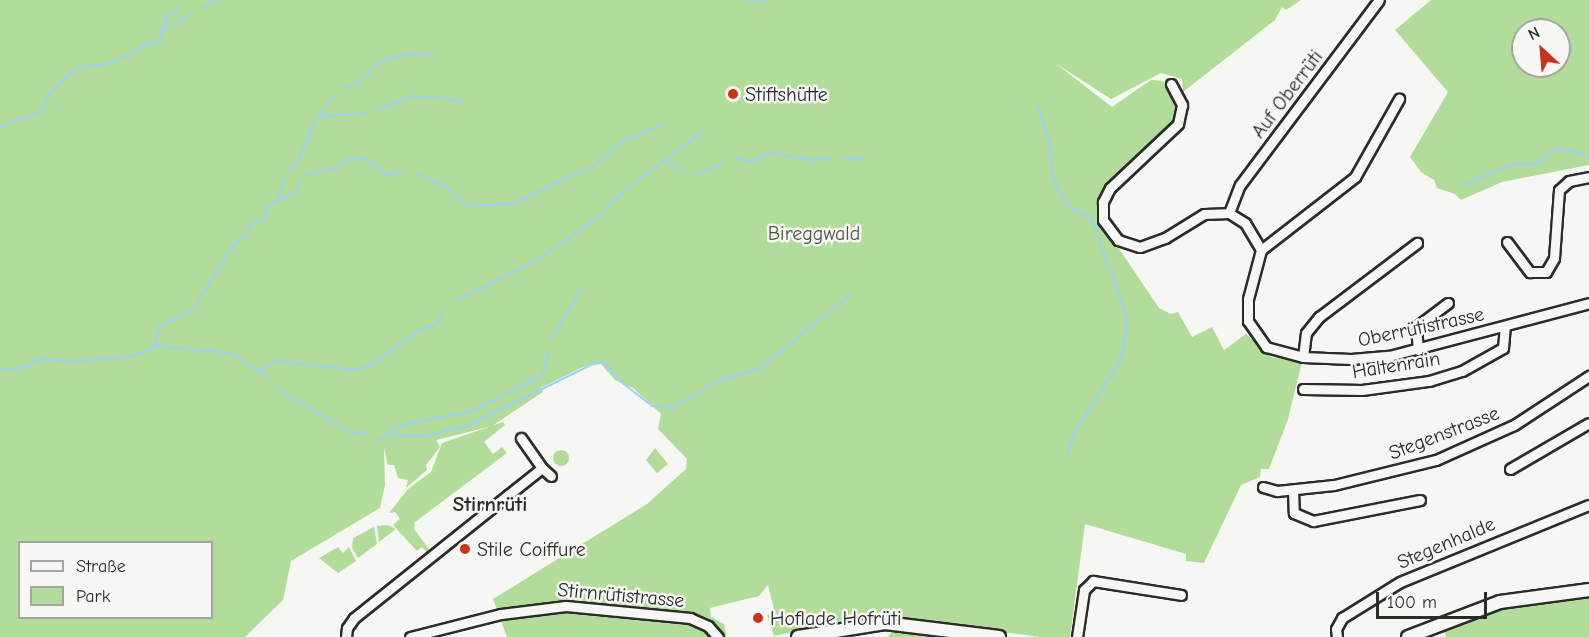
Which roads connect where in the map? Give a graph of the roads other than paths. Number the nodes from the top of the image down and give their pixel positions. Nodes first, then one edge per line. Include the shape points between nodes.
1 (1379, 0) edge
2 (1171, 84) dead end
3 (1399, 99) dead end
4 (1589, 177) edge
5 (1229, 213) junction
6 (1507, 242) dead end
7 (1417, 243) dead end
8 (1261, 250) junction
9 (1448, 303) dead end
10 (1589, 303) edge
11 (1505, 327) junction
12 (1418, 350) junction
13 (1303, 357) junction
14 (1589, 376) edge
15 (1303, 389) dead end
16 (1589, 423) edge
17 (521, 438) dead end
18 (542, 468) junction
19 (1510, 469) dead end
20 (551, 476) dead end
21 (1263, 487) dead end
22 (1293, 490) junction
23 (1420, 500) dead end
24 (1589, 505) edge
25 (1589, 590) edge
26 (1181, 595) dead end
27 (346, 637) edge
28 (410, 637) edge
29 (718, 637) edge
30 (798, 637) edge
31 (999, 637) edge
32 (1077, 637) edge
33 (1337, 637) edge
34 (1408, 637) edge

1 - 5 street, Auf Oberrüti via 1240,185
2 - 5 street via 1182,105 1178,124 1110,188 1101,212 1106,228 1118,240 1140,247 1165,238 1204,214
3 - 8 street via 1354,177
4 - 6 street via 1569,181 1559,190 1554,258 1546,272 1530,272
5 - 8 street via 1253,231
7 - 13 street via 1319,317 1306,333
8 - 13 street, Oberrütistrasse via 1247,309 1252,331 1266,347
9 - 12 street via 1416,327
10 - 11 street, Oberrütistrasse
11 - 12 street, Oberrütistrasse
11 - 15 street, Haltenrain via 1503,348 1462,372 1429,381 1362,390
12 - 13 street, Oberrütistrasse via 1351,360
14 - 22 street, Stegenstrasse via 1515,425 1442,458 1365,480
16 - 19 street
17 - 18 street
18 - 20 street
18 - 27 street via 354,618 346,628
21 - 22 street, Stegenstrasse
22 - 23 street via 1294,513 1313,521
24 - 33 street, Stegenhalde via 1400,582 1342,618
25 - 34 street via 1500,602
26 - 32 street via 1090,582 1084,590
28 - 29 street, Stirnrütistrasse via 501,614 566,606 690,618 708,626
30 - 31 street via 885,623

